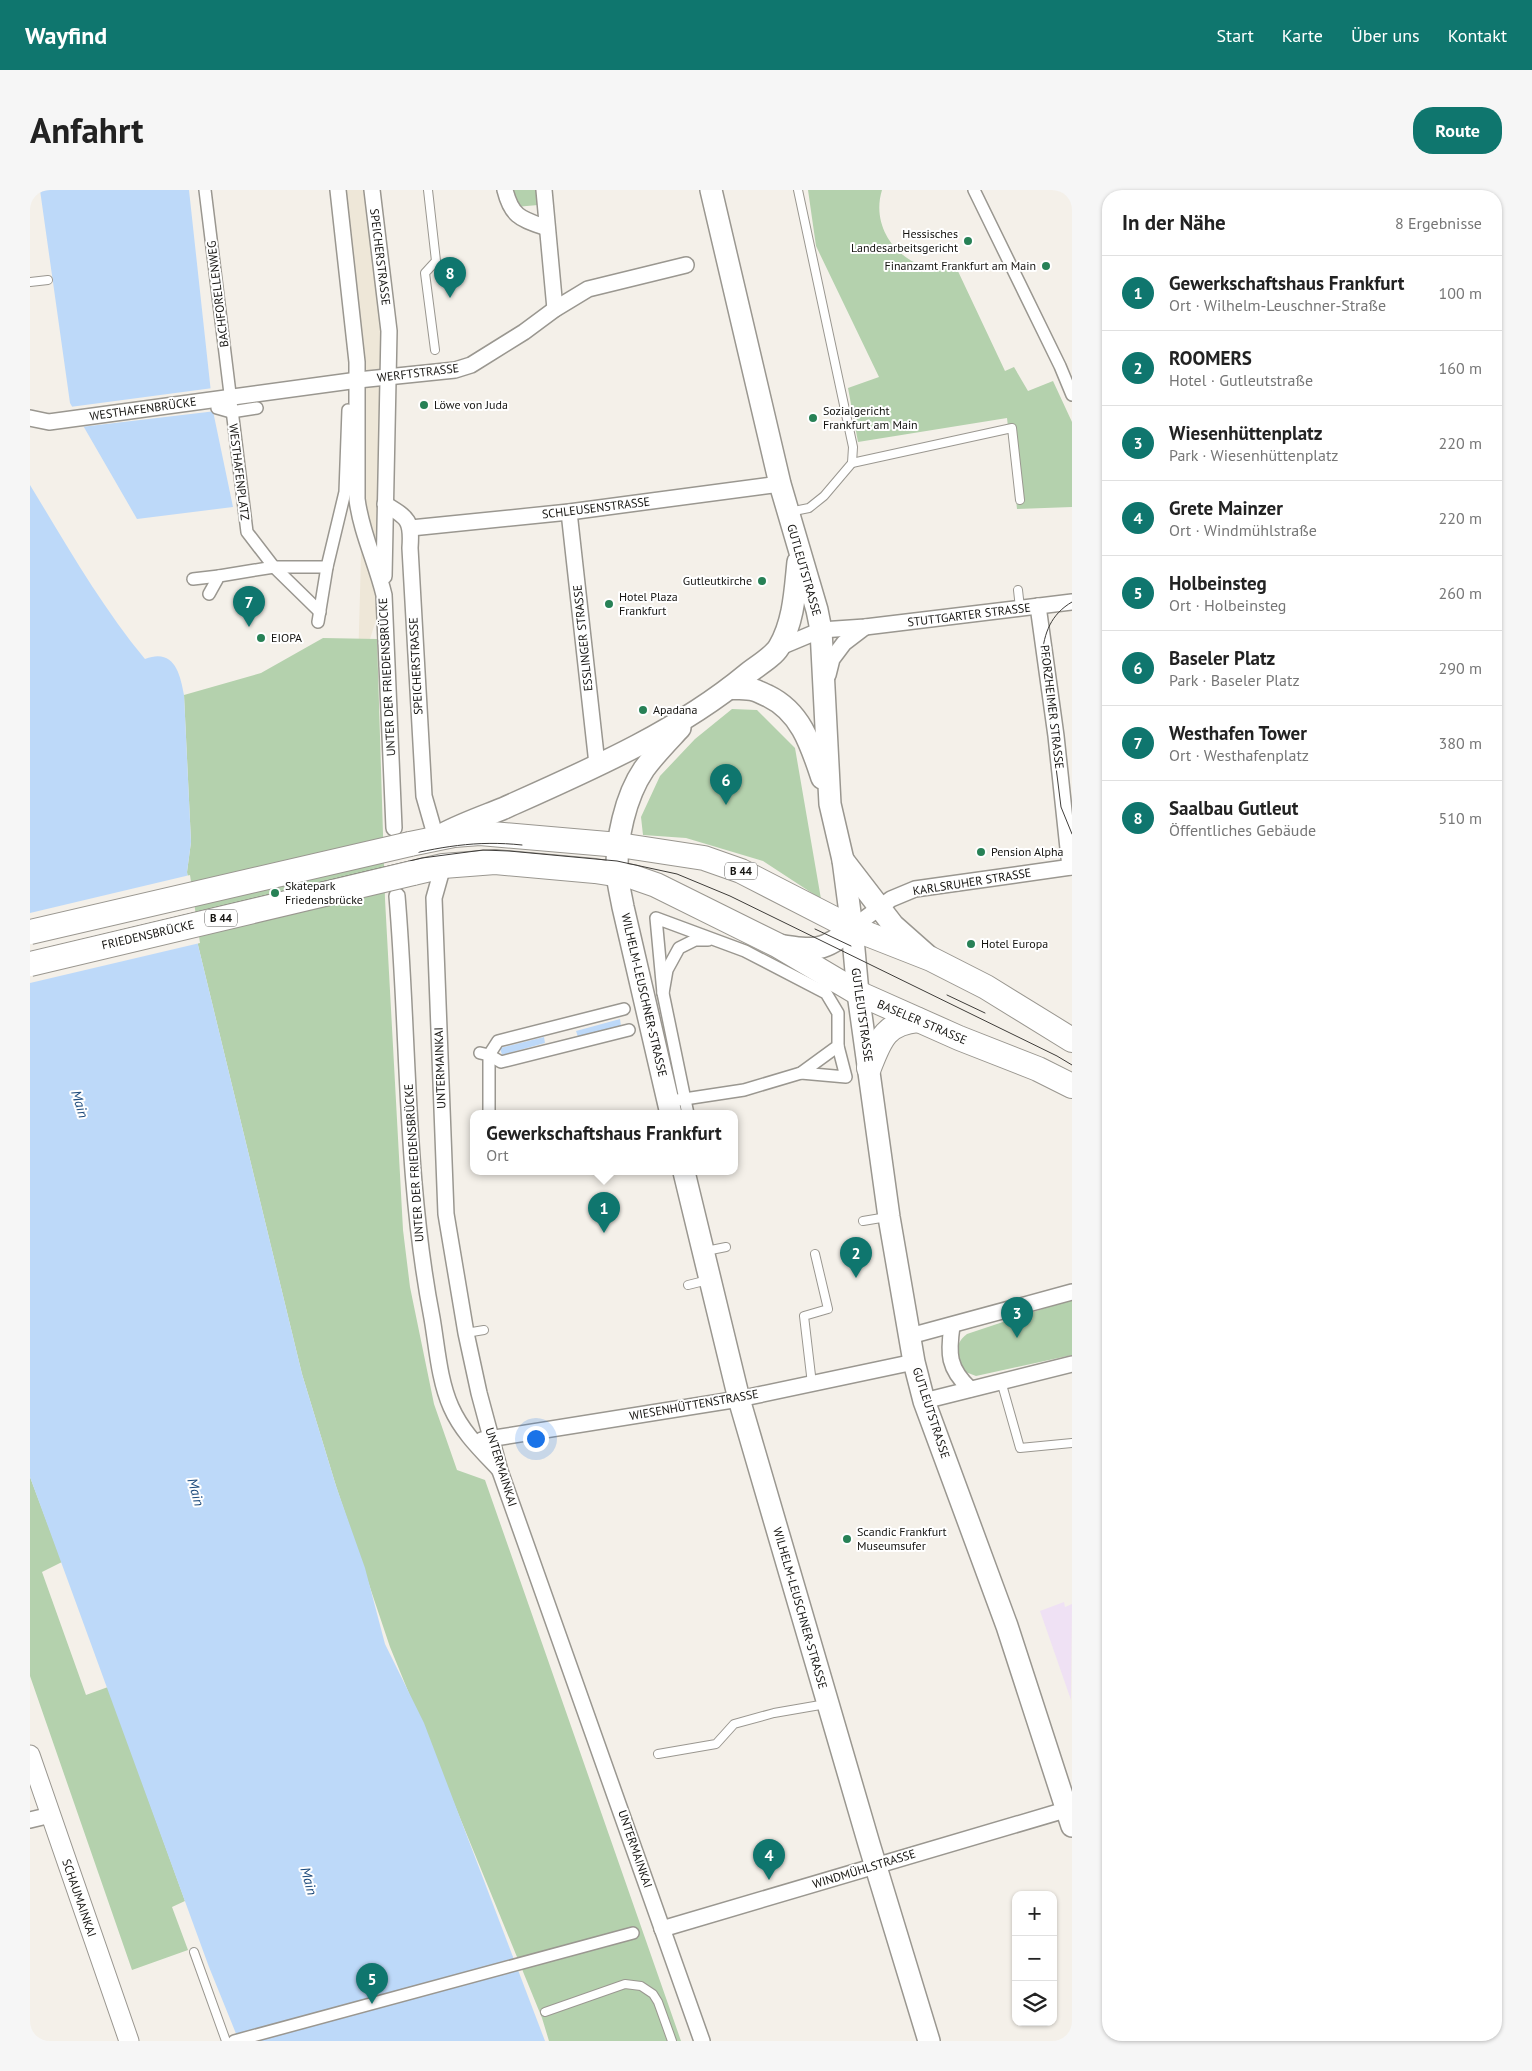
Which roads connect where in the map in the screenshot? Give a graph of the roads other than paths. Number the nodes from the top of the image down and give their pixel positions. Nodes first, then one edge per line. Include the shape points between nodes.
1 (205, 190) edge
2 (338, 190) edge
3 (372, 190) edge
4 (428, 190) edge
5 (505, 190) edge
6 (544, 190) edge
7 (711, 190) edge
8 (798, 190) edge
9 (974, 190) edge
10 (547, 228) junction
11 (686, 265) dead end
12 (48, 280) dead end
13 (30, 282) edge
14 (555, 309) junction
15 (435, 350) dead end
16 (389, 377) junction
17 (358, 380) junction
18 (1072, 395) edge
19 (224, 404) junction
20 (257, 408) dead end
21 (348, 410) dead end
22 (30, 418) edge
23 (852, 463) junction
24 (780, 484) junction
25 (1020, 500) dead end
26 (385, 504) junction
27 (569, 512) junction
28 (788, 512) junction
29 (411, 528) junction
30 (799, 552) junction
31 (274, 566) junction
32 (327, 567) junction
33 (219, 576) junction
34 (193, 579) dead end
35 (1018, 590) dead end
36 (209, 594) dead end
37 (384, 595) junction
38 (1072, 602) edge
39 (1038, 606) junction
40 (1020, 608) junction
41 (866, 627) junction
42 (821, 630) junction
43 (778, 648) junction
44 (730, 688) junction
45 (825, 689) junction
46 (692, 715) junction
47 (597, 764) junction
48 (830, 804) junction
49 (402, 836) junction
50 (436, 838) junction
51 (619, 845) junction
52 (842, 860) junction
53 (443, 866) junction
54 (1071, 867) edge
55 (617, 875) junction
56 (397, 896) dead end
57 (880, 908) junction
58 (852, 928) junction
59 (30, 932) edge
60 (717, 940) junction
61 (778, 945) junction
62 (931, 959) junction
63 (30, 964) edge
64 (662, 993) junction
65 (858, 993) junction
66 (624, 1009) dead end
67 (918, 1020) junction
68 (557, 1025) junction
69 (628, 1030) dead end
70 (1072, 1040) edge
71 (843, 1044) junction
72 (564, 1048) junction
73 (485, 1054) junction
74 (502, 1062) junction
75 (869, 1068) junction
76 (801, 1073) junction
77 (489, 1075) junction
78 (1072, 1086) edge
79 (678, 1104) edge
80 (489, 1110) edge
81 (685, 1175) edge
82 (889, 1217) junction
83 (863, 1221) dead end
84 (726, 1247) dead end
85 (702, 1252) junction
86 (815, 1254) dead end
87 (709, 1280) junction
88 (688, 1285) dead end
89 (1072, 1292) edge
90 (952, 1326) junction
91 (484, 1330) dead end
92 (466, 1332) junction
93 (910, 1336) junction
94 (914, 1362) junction
95 (1072, 1364) edge
96 (1001, 1381) junction
97 (812, 1384) junction
98 (970, 1389) junction
99 (739, 1398) junction
100 (924, 1400) junction
101 (492, 1438) junction
102 (473, 1442) junction
103 (1072, 1443) edge
104 (500, 1470) junction
105 (828, 1704) junction
106 (658, 1754) dead end
107 (30, 1755) edge
108 (1070, 1814) edge
109 (51, 1816) junction
110 (30, 1820) edge
111 (875, 1866) junction
112 (662, 1929) junction
113 (633, 1933) dead end
114 (194, 1952) dead end
115 (545, 2012) dead end
116 (129, 2041) edge
117 (226, 2041) edge
118 (234, 2041) edge
119 (672, 2041) edge
120 (702, 2041) edge
121 (929, 2041) edge

1 - 19 street, BACHFORELLENWEG
2 - 17 street
3 - 16 street, SPEICHERSTRASSE via 386,306
4 - 15 lane via 436,261 426,273
5 - 10 street via 512,211
6 - 10 street
7 - 24 main road, GUTLEUTSTRASSE
8 - 23 lane via 853,447
9 - 18 street
10 - 14 street
11 - 14 street, WERFTSTRASSE via 588,289
12 - 13 lane
14 - 16 street, WERFTSTRASSE via 471,365
16 - 17 street, WERFTSTRASSE
16 - 26 street, SPEICHERSTRASSE
17 - 19 street, WERFTSTRASSE
17 - 37 street, UNTER DER FRIEDENSBRÜCKE via 359,517
19 - 20 street
19 - 22 street, WESTHAFENBRÜCKE via 49,422
19 - 31 street, WESTHAFENPLATZ via 247,532
21 - 32 street via 345,492
23 - 25 lane via 1012,428
23 - 28 lane via 824,496 809,508
24 - 27 street, SCHLEUSENSTRASSE
24 - 28 main road, GUTLEUTSTRASSE
26 - 29 street via 403,515
26 - 37 street, SPEICHERSTRASSE
27 - 29 street, SCHLEUSENSTRASSE
27 - 47 street, ESSLINGER STRASSE
28 - 30 main road, GUTLEUTSTRASSE
29 - 50 street, SPEICHERSTRASSE via 424,796
30 - 42 main road, GUTLEUTSTRASSE
30 - 43 main road, STUTTGARTER STRASSE via 793,609
31 - 32 street
31 - 32 street, WESTHAFENPLATZ via 319,617
31 - 33 street
33 - 34 street
33 - 36 street
35 - 40 lane
37 - 49 street, UNTER DER FRIEDENSBRÜCKE
38 - 39 street, STUTTGARTER STRASSE
39 - 40 street, STUTTGARTER STRASSE
39 - 54 street, PFORZHEIMER STRASSE
40 - 41 street, STUTTGARTER STRASSE
41 - 42 street, STUTTGARTER STRASSE
41 - 45 street, STUTTGARTER STRASSE via 844,643 832,659
42 - 43 street, STUTTGARTER STRASSE
42 - 45 main road, GUTLEUTSTRASSE
43 - 44 main road, STUTTGARTER STRASSE
44 - 46 main road, STUTTGARTER STRASSE
44 - 48 main road via 755,690 780,702 794,715 814,752
45 - 48 main road, GUTLEUTSTRASSE
46 - 47 main road, STUTTGARTER STRASSE
46 - 51 main road, STUTTGARTER STRASSE via 644,770 629,801
47 - 50 main road, STUTTGARTER STRASSE
48 - 52 main road, GUTLEUTSTRASSE
49 - 50 main road, B 44
49 - 59 main road, B 44, bridge
50 - 51 main road, B 44 via 480,833
51 - 55 main road, WILHELM-LEUSCHNER-STRASSE
51 - 58 main road, B 44 via 704,858 741,871
52 - 57 main road
52 - 58 main road, GUTLEUTSTRASSE
53 - 55 main road, B 44 via 495,862
53 - 63 main road, FRIEDENSBRÜCKE / B 44, bridge
53 - 92 street, UNTERMAINKAI via 434,898 446,1214
54 - 57 street, KARLSRUHER STRASSE via 915,889 891,899
55 - 61 main road, B 44 via 656,885
55 - 79 main road, WILHELM-LEUSCHNER-STRASSE
56 - 102 street, UNTER DER FRIEDENSBRÜCKE via 414,1199 420,1250 448,1397 460,1424
57 - 58 street, KARLSRUHER STRASSE
57 - 62 main road via 893,925
58 - 61 main road, B 44 via 817,949
58 - 62 main road, B 44
58 - 65 main road, GUTLEUTSTRASSE
60 - 64 street, WILHELM-LEUSCHNER-STRASSE via 695,940 679,948 667,970
60 - 64 street, WILHELM-LEUSCHNER-STRASSE via 656,918
60 - 71 street, GUTLEUTSTRASSE via 826,993 841,1014
61 - 65 main road, BASELER STRASSE / B 44
62 - 70 main road, B 44 via 986,986
64 - 79 street, WILHELM-LEUSCHNER-STRASSE
65 - 67 main road, BASELER STRASSE / B 44
65 - 75 main road, GUTLEUTSTRASSE
66 - 68 street
67 - 75 main road via 904,1022 887,1032
67 - 78 main road, BASELER STRASSE / B 44
68 - 72 street
68 - 73 street via 498,1041
69 - 72 street
71 - 76 street
71 - 76 street, GUTLEUTSTRASSE via 846,1077
72 - 74 street
73 - 74 street
73 - 77 street
74 - 77 street
75 - 82 main road, GUTLEUTSTRASSE
76 - 79 street via 744,1090
77 - 80 street
81 - 85 main road, WILHELM-LEUSCHNER-STRASSE
82 - 83 lane
82 - 93 main road, GUTLEUTSTRASSE
84 - 85 lane
85 - 87 main road, WILHELM-LEUSCHNER-STRASSE
86 - 97 lane via 828,1309 804,1316
87 - 88 lane
87 - 99 main road, WILHELM-LEUSCHNER-STRASSE
89 - 90 street
90 - 93 street
90 - 98 street via 950,1356 953,1367
91 - 92 lane
92 - 101 street, UNTERMAINKAI
93 - 94 main road, GUTLEUTSTRASSE
94 - 97 street, WIESENHÜTTENSTRASSE
94 - 100 main road, GUTLEUTSTRASSE
95 - 96 street
96 - 98 street
96 - 103 lane via 1020,1448
97 - 99 street, WIESENHÜTTENSTRASSE
98 - 100 street
99 - 101 street, WIESENHÜTTENSTRASSE
99 - 105 main road, WILHELM-LEUSCHNER-STRASSE
100 - 108 main road, GUTLEUTSTRASSE via 1007,1626
101 - 102 street, WIESENHÜTTENSTRASSE
101 - 104 street, UNTERMAINKAI
102 - 104 street, UNTER DER FRIEDENSBRÜCKE
104 - 112 street, UNTERMAINKAI
105 - 106 lane via 734,1724 716,1744
105 - 111 main road, WILHELM-LEUSCHNER-STRASSE
107 - 109 street, SCHAUMAINKAI
108 - 111 street, WINDMÜHLSTRASSE
109 - 110 street
109 - 116 street, SCHAUMAINKAI
111 - 112 street, WINDMÜHLSTRASSE
111 - 121 main road, WILHELM-LEUSCHNER-STRASSE
112 - 120 street, UNTERMAINKAI
113 - 118 street
114 - 117 lane
115 - 119 lane via 625,1984 641,1986 658,2002

